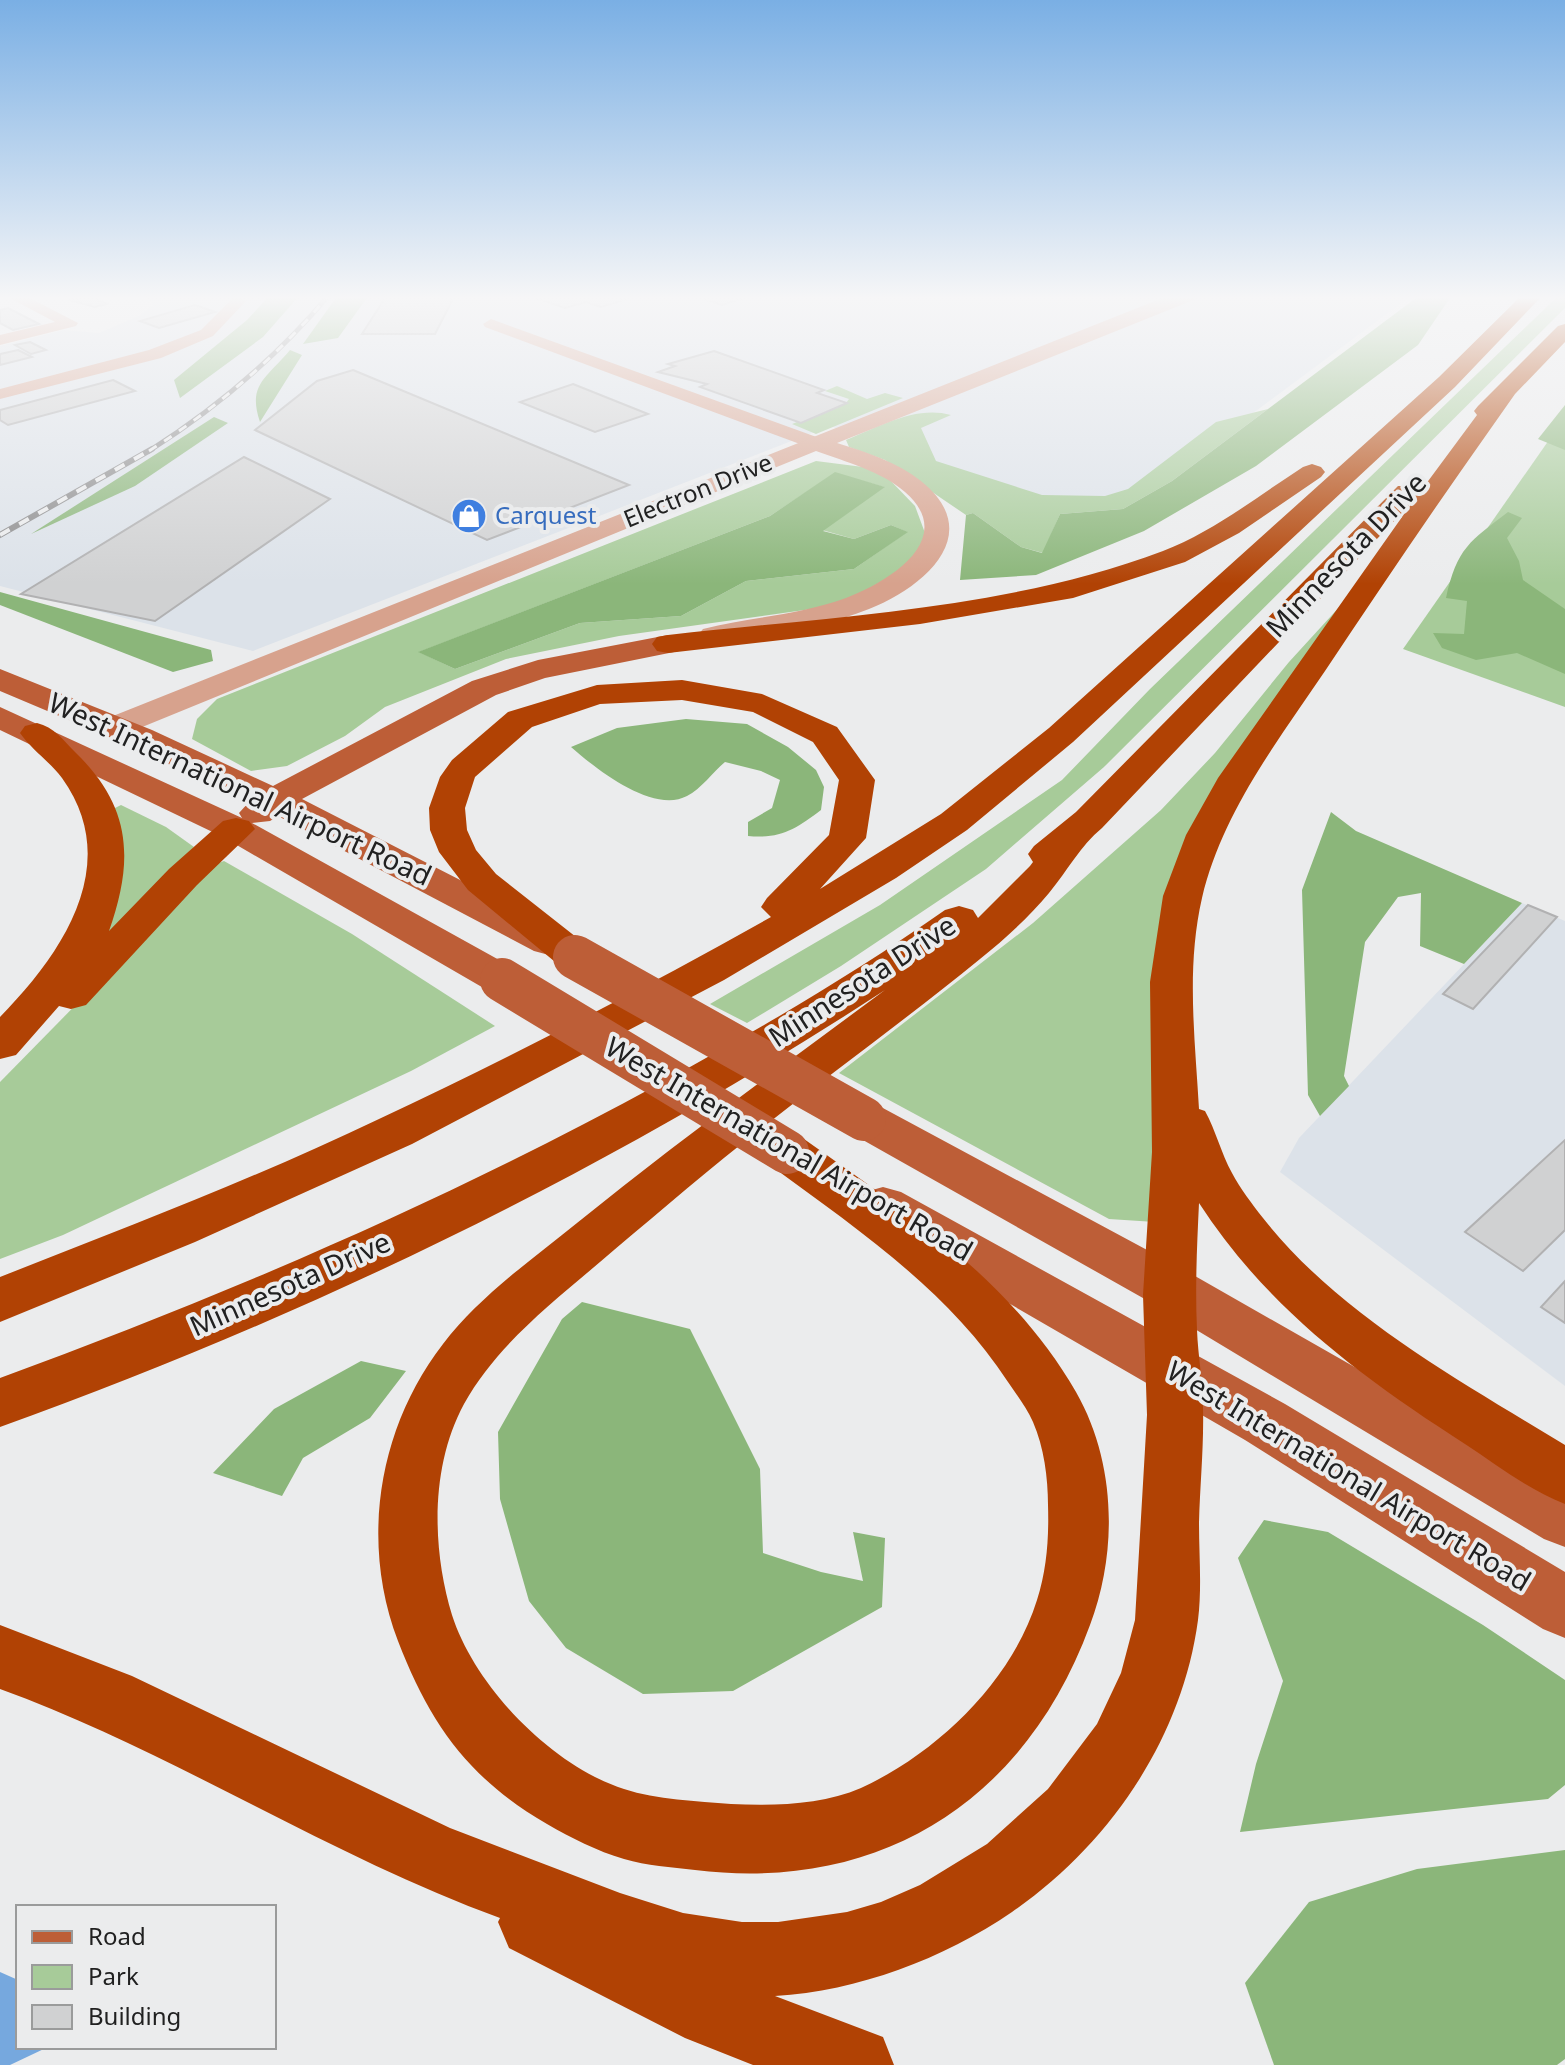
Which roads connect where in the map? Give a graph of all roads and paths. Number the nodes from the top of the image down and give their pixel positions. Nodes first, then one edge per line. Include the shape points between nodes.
1 (674, 391) edge
2 (943, 391) edge
3 (1433, 391) edge
4 (1437, 391) edge
5 (1506, 391) joint
6 (815, 443) junction
7 (668, 644) junction
8 (0, 679) edge
9 (0, 717) edge
10 (119, 725) junction
11 (37, 733) junction
12 (274, 799) junction
13 (236, 829) junction
14 (1069, 838) junction
15 (575, 957) junction
16 (669, 992) junction
17 (0, 1044) edge
18 (0, 1064) edge
19 (1174, 1069) junction
20 (787, 1152) junction
21 (1169, 1287) junction
22 (0, 1300) edge
23 (1171, 1368) junction
24 (0, 1403) edge
25 (1565, 1477) edge
26 (1565, 1519) edge
27 (1565, 1607) edge
28 (0, 1657) edge
29 (424, 1853) junction
30 (855, 2065) edge

1 - 6 street
2 - 6 street, Electron Drive
3 - 7 highway via 1229,527 1137,570 1004,603
4 - 16 highway, Minnesota Drive via 1013,776 954,822 820,908
5 - 14 highway, Minnesota Drive
5 - 19 highway via 1425,500 1271,728 1198,848 1181,900 1171,965
6 - 7 street via 876,465 917,490 936,514 937,542 930,555 903,580 859,603
6 - 10 street, Electron Drive
7 - 12 main road via 585,659 484,688
8 - 10 main road, West International Airport Road
9 - 11 main road, West International Airport Road
10 - 11 main road via 74,734
10 - 12 main road, West International Airport Road
11 - 13 main road, West International Airport Road
11 - 17 highway via 61,752 96,804 109,850 107,869 78,952 53,988
12 - 13 main road
12 - 15 main road, West International Airport Road
13 - 18 highway
13 - 20 main road, West International Airport Road, bridge via 502,980
14 - 20 highway via 1039,881 993,928 667,1175 494,1321 472,1346 431,1413 414,1463 408,1566 421,1623 444,1674 473,1721 507,1759 616,1822 746,1840 818,1835 876,1818 930,1788 980,1748 1018,1704 1052,1650 1070,1597 1080,1488 1061,1419 1029,1366 985,1308 930,1258
14 - 24 highway, Minnesota Drive via 854,992 632,1121 261,1300
15 - 16 highway via 480,880 457,851 446,824 447,799 470,757 491,739 545,710 623,691 723,693 784,710 829,737 854,768 860,809 852,831 815,879
15 - 21 main road, West International Airport Road, bridge
16 - 22 highway, Minnesota Drive via 340,1158
19 - 21 highway via 1178,1184
19 - 25 highway via 1206,1174 1237,1225 1263,1254 1392,1362 1478,1424
20 - 23 main road, West International Airport Road
21 - 23 highway
21 - 26 main road, West International Airport Road
23 - 27 main road, West International Airport Road
23 - 29 highway via 1176,1408 1166,1629 1151,1684 1134,1730 1102,1778 1055,1832 1002,1878 918,1926 861,1947 783,1960 704,1955 633,1935
28 - 29 highway via 70,1681
29 - 30 highway via 580,1947 712,2011

